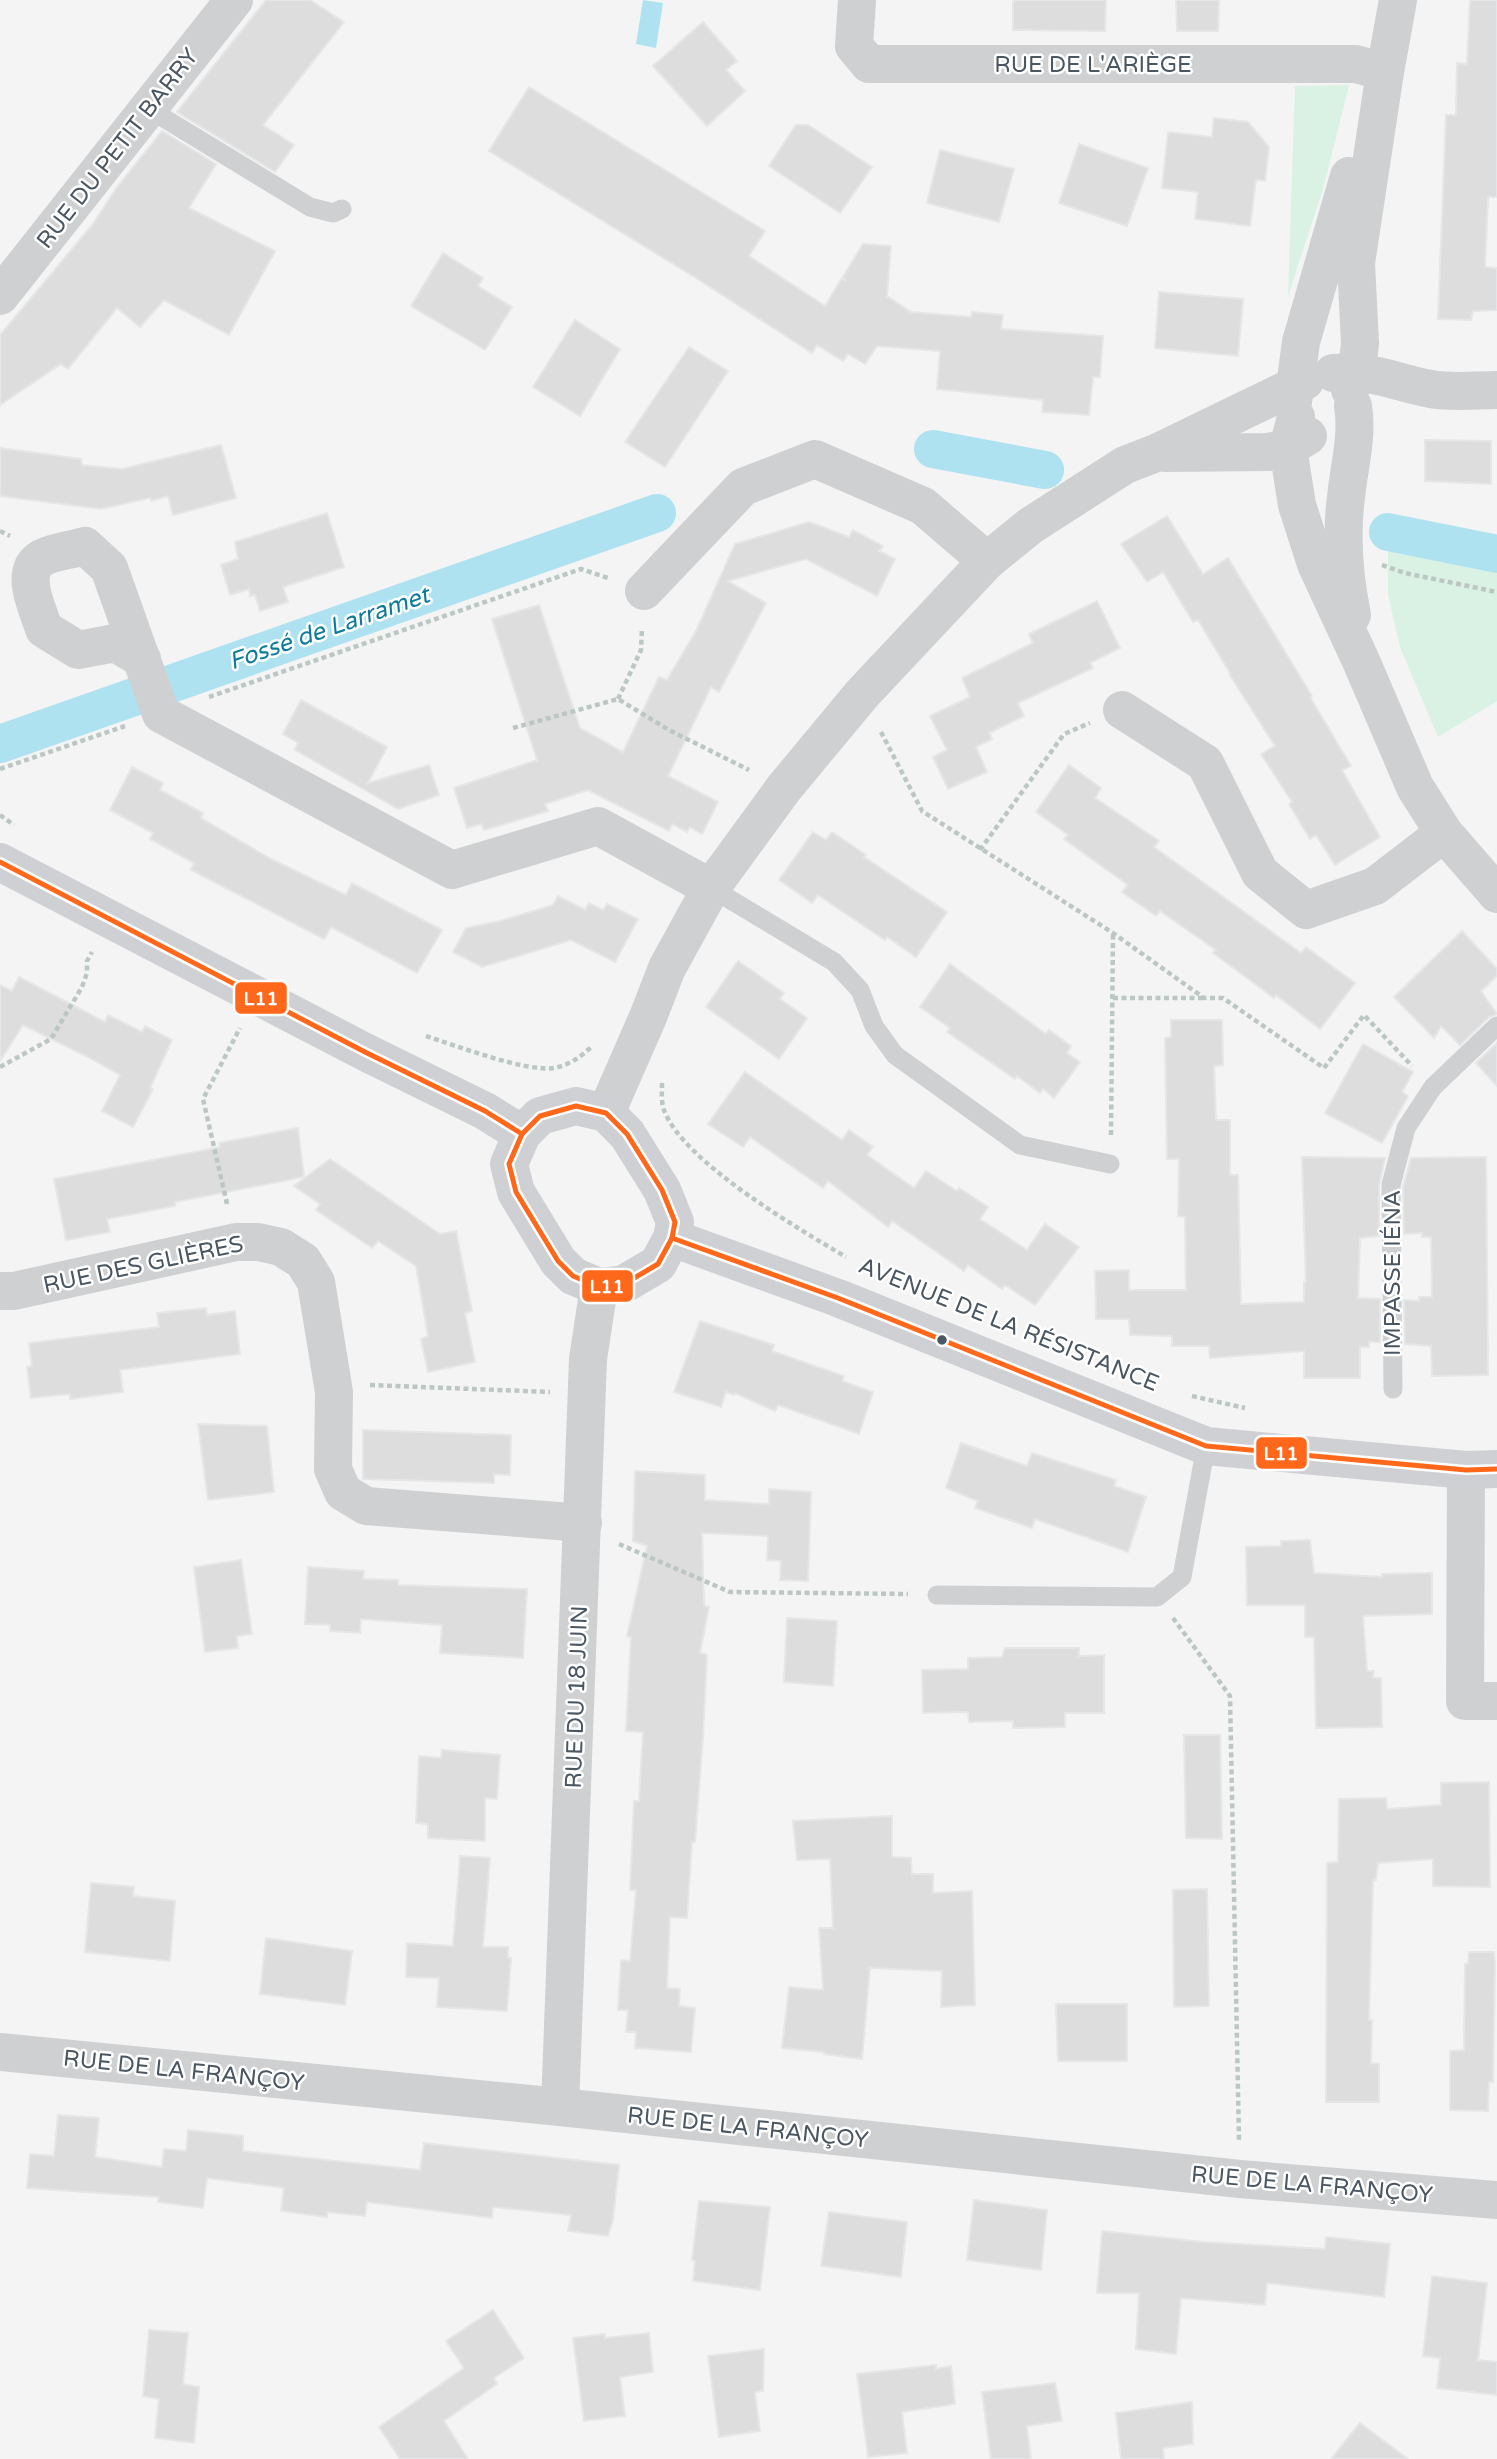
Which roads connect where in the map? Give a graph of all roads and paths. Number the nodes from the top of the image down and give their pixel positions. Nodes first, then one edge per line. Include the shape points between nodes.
1 (234, 0) edge
2 (857, 0) edge
3 (1398, 0) edge
4 (1385, 72) junction
5 (149, 108) junction
6 (342, 209) dead end
7 (0, 296) edge
8 (1497, 390) edge
9 (1324, 403) junction
10 (1156, 453) junction
11 (987, 561) junction
12 (1381, 564) dead end
13 (644, 591) joint
14 (1497, 592) edge
15 (641, 650) dead end
16 (142, 659) dead end
17 (1361, 661) junction
18 (862, 694) junction
19 (618, 699) junction
20 (1122, 710) joint
21 (161, 714) junction
22 (513, 729) dead end
23 (0, 769) edge
24 (784, 788) junction
25 (0, 815) edge
26 (22, 831) dead end
27 (1444, 833) junction
28 (980, 850) junction
29 (0, 862) edge
30 (711, 888) junction
31 (1497, 894) edge
32 (110, 919) junction
33 (1112, 933) junction
34 (257, 995) junction
35 (1114, 998) junction
36 (1204, 998) junction
37 (1497, 1026) edge
38 (426, 1036) dead end
39 (595, 1043) dead end
40 (0, 1067) edge
41 (666, 1070) dead end
42 (1433, 1087) junction
43 (606, 1113) junction
44 (522, 1134) junction
45 (1110, 1164) joint
46 (672, 1238) junction
47 (236, 1242) junction
48 (852, 1260) dead end
49 (599, 1287) junction
50 (0, 1291) edge
51 (356, 1385) dead end
52 (1392, 1389) dead end
53 (562, 1392) dead end
54 (1184, 1394) dead end
55 (1251, 1410) dead end
56 (1206, 1446) junction
57 (1481, 1469) edge
58 (583, 1523) junction
59 (937, 1595) joint
60 (1157, 1597) junction
61 (1497, 1701) edge
62 (0, 2052) edge
63 (560, 2107) junction
64 (1240, 2179) junction
65 (1497, 2200) edge

1 - 5 street, RUE DU PETIT BARRY
2 - 4 street, RUE DE L'ARIÈGE via 854,46 869,64 1356,64
3 - 4 street
4 - 9 street via 1356,262 1360,343
4 - 9 street via 1304,330
5 - 6 lane via 310,207 333,213
5 - 7 street, RUE DU PETIT BARRY
8 - 9 street via 1432,390 1391,378
9 - 10 street
9 - 10 street via 1269,452
9 - 17 street
9 - 17 street via 1297,505 1316,564
10 - 11 street via 1125,465 1030,526
11 - 13 street via 923,506 815,459 743,487
11 - 18 street
12 - 14 path
13 - 21 path via 581,569
15 - 19 path
16 - 21 street
17 - 27 street via 1415,787
18 - 24 street
18 - 28 path via 922,811
19 - 22 path
19 - 24 path
20 - 27 street via 1205,763 1260,873 1307,909 1375,886
20 - 28 path via 1064,734
21 - 23 path
21 - 30 street via 452,870 598,826
24 - 30 street
25 - 26 path
27 - 31 street
28 - 33 path
29 - 32 street
30 - 43 street via 667,968
30 - 45 lane via 834,962 860,990 874,1027 895,1055 1020,1145
32 - 34 street
32 - 40 path via 88,961 82,987 51,1039
33 - 35 path
33 - 36 path
34 - 44 street
34 - 47 path via 204,1098
35 - 36 path
35 - 45 path
36 - 42 path via 1223,998 1324,1068 1364,1015
37 - 42 lane, IMPASSE IÉNA
38 - 39 path via 532,1068 567,1065
41 - 48 path, AVENUE DE LA RÉSISTANCE via 663,1108 674,1129 716,1172
42 - 52 lane, IMPASSE IÉNA via 1406,1128 1391,1185
43 - 44 street via 576,1106 540,1116
43 - 46 street via 627,1134 662,1190 675,1222
44 - 49 street via 509,1164 516,1192 558,1261 573,1276
46 - 49 street via 658,1264 624,1284
46 - 56 street, AVENUE DE LA RÉSISTANCE via 838,1298
47 - 50 street, RUE DES GLIÈRES
47 - 58 street, RUE DES GLIÈRES via 281,1247 303,1261 316,1282 334,1392 333,1469 343,1492 366,1506
49 - 58 street, RUE DU 18 JUIN via 588,1359
51 - 53 path
54 - 55 path, AVENUE DE LA RÉSISTANCE
56 - 57 street, AVENUE DE LA RÉSISTANCE
56 - 60 lane via 1182,1577
57 - 61 street via 1465,1701
58 - 59 path via 608,1539 730,1592
58 - 63 street, RUE DU 18 JUIN
59 - 60 lane
60 - 64 path via 1230,1696
62 - 63 street, RUE DE LA FRANÇOY
63 - 64 street, RUE DE LA FRANÇOY
64 - 65 street, RUE DE LA FRANÇOY

